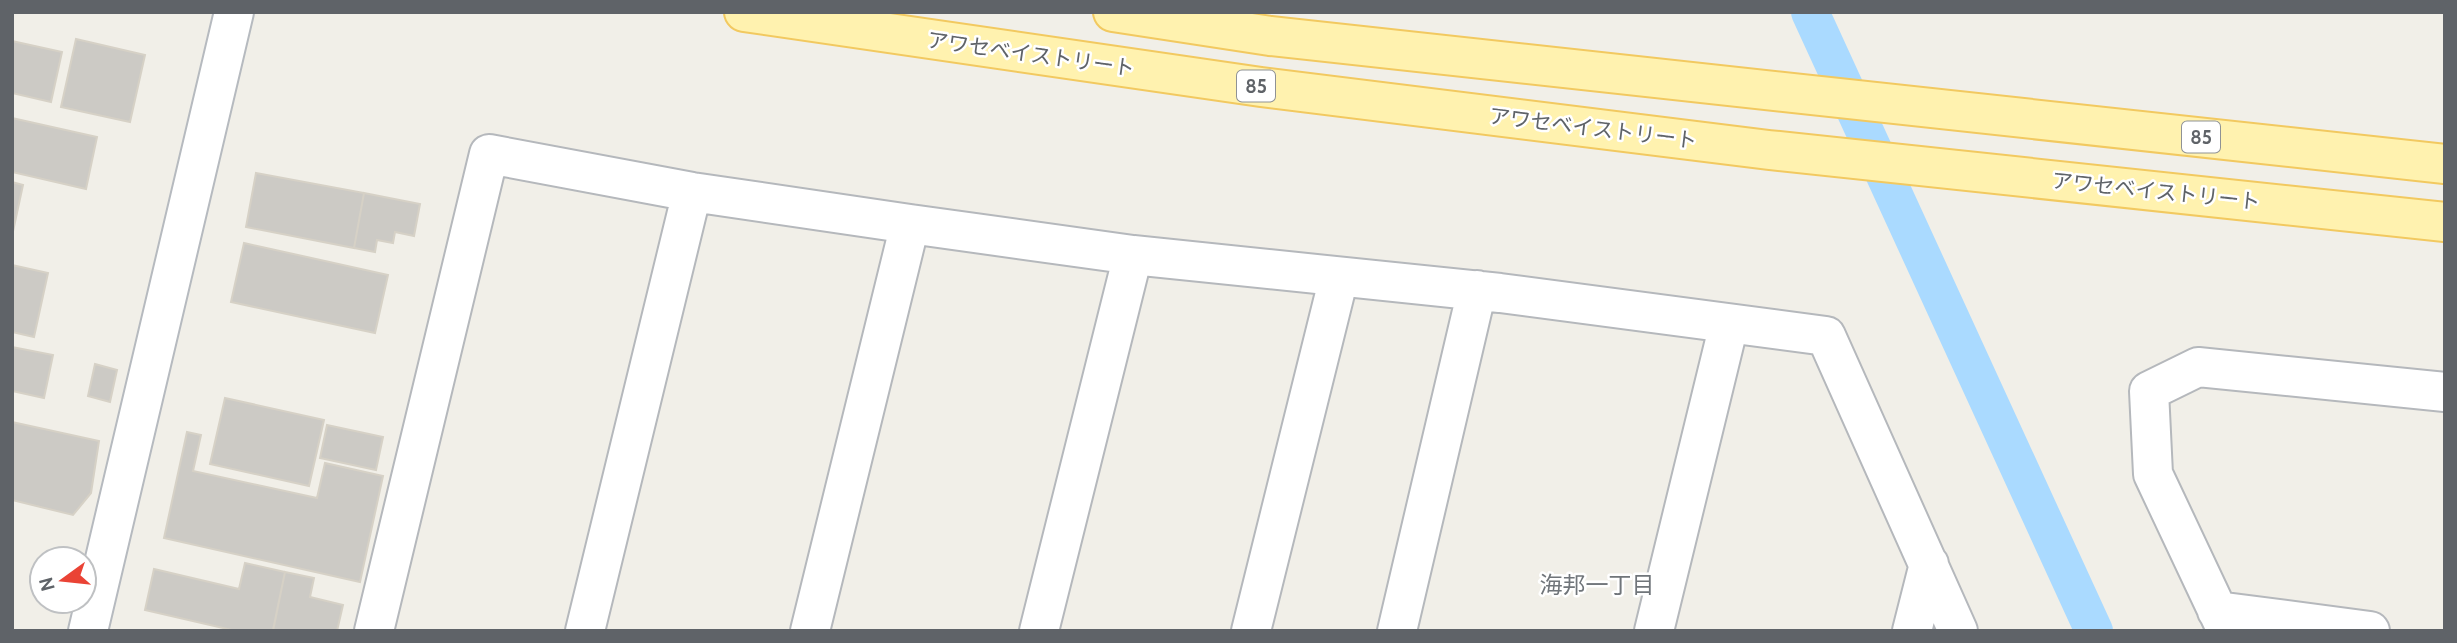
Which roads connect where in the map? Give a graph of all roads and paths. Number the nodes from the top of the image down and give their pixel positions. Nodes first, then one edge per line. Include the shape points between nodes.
1 (234, 12) edge
2 (744, 12) edge
3 (1113, 12) edge
4 (2445, 164) edge
5 (692, 191) junction
6 (2445, 222) edge
7 (911, 225) junction
8 (1133, 255) junction
9 (1339, 277) junction
10 (1477, 290) junction
11 (1729, 324) junction
12 (2445, 393) edge
13 (1929, 564) junction
14 (2222, 621) edge
15 (88, 631) edge
16 (374, 631) edge
17 (585, 631) edge
18 (810, 631) edge
19 (1039, 631) edge
20 (1251, 631) edge
21 (1397, 631) edge
22 (1654, 631) edge
23 (1913, 631) edge
24 (1958, 631) edge
25 (2370, 631) edge

1 - 15 street
2 - 6 main road, アワセベイストリート / 85 via 1261,87 1769,150
3 - 4 main road, 85 via 1270,36
5 - 7 street
5 - 16 street via 489,155
5 - 17 street
7 - 8 street
7 - 18 street
8 - 9 street
8 - 19 street
9 - 10 street
9 - 20 street
10 - 11 street
10 - 21 street
11 - 13 street via 1826,336
11 - 22 street
12 - 14 street via 2198,367 2148,391 2153,474
13 - 23 street
13 - 24 street
14 - 25 street

